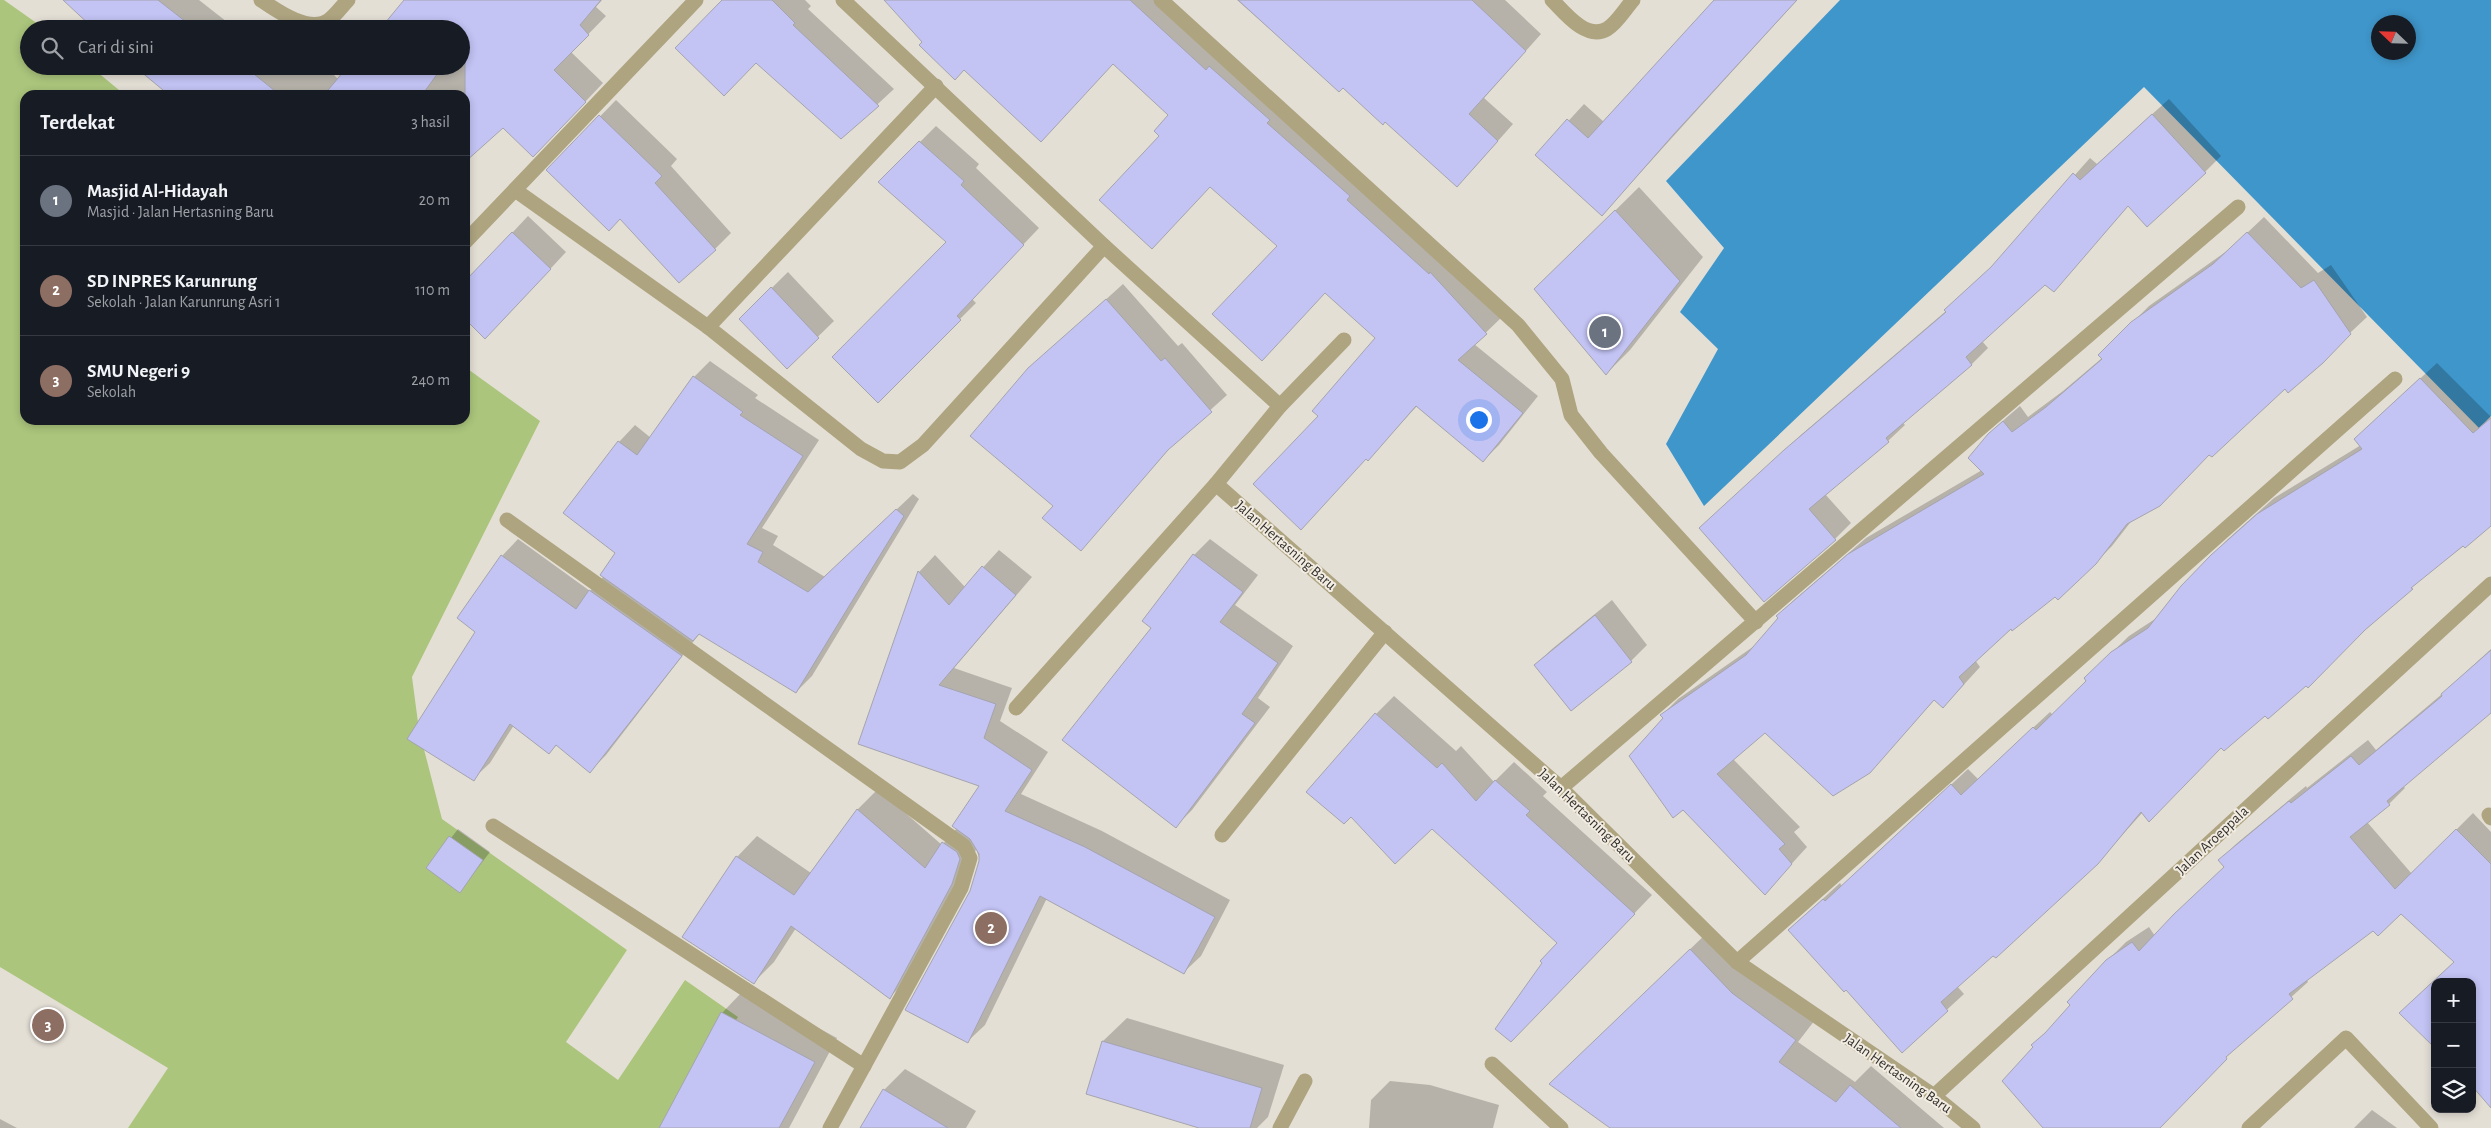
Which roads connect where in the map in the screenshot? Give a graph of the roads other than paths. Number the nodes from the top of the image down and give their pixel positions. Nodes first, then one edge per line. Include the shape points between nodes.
1 (261, 0) edge
2 (348, 0) edge
3 (696, 0) edge
4 (843, 0) edge
5 (1161, 0) edge
6 (1552, 0) edge
7 (1633, 0) edge
8 (295, 20) edge
9 (329, 20) edge
10 (936, 86) junction
11 (515, 190) junction
12 (2238, 206) dead end
13 (470, 237) edge
14 (1104, 246) junction
15 (708, 326) junction
16 (1344, 340) dead end
17 (2395, 379) dead end
18 (1280, 406) junction
19 (1216, 484) junction
20 (507, 520) dead end
21 (2491, 584) edge
22 (1756, 622) junction
23 (1385, 632) junction
24 (1016, 708) dead end
25 (1561, 788) junction
26 (493, 826) dead end
27 (1222, 835) dead end
28 (1737, 962) junction
29 (1492, 1064) dead end
30 (864, 1066) junction
31 (1304, 1081) dead end
32 (1934, 1096) junction
33 (830, 1128) edge
34 (1280, 1128) edge
35 (1561, 1128) edge
36 (1973, 1128) edge
37 (2249, 1128) edge
38 (2431, 1128) edge

1 - 8 street
2 - 9 street
3 - 11 street
4 - 10 street
5 - 22 street via 1518,325 1562,379 1571,415 1601,453
6 - 7 street via 1577,24 1599,32 1607,29
10 - 14 street
10 - 15 street
11 - 13 street
11 - 15 street
12 - 22 street
14 - 15 street via 923,445 900,462 883,461 861,449
14 - 18 street
16 - 18 street
17 - 28 street
18 - 19 street
19 - 23 street, Jalan Hertasning Baru
19 - 24 street
20 - 30 street via 964,846 970,858 961,888
21 - 32 street, Jalan Aroeppala
22 - 25 street
23 - 25 street, Jalan Hertasning Baru
23 - 27 street
25 - 28 street, Jalan Hertasning Baru
26 - 30 street
28 - 32 street, Jalan Hertasning Baru
29 - 35 street
30 - 33 street
31 - 34 street
32 - 36 street, Jalan Hertasning Baru
37 - 38 street via 2346,1038

